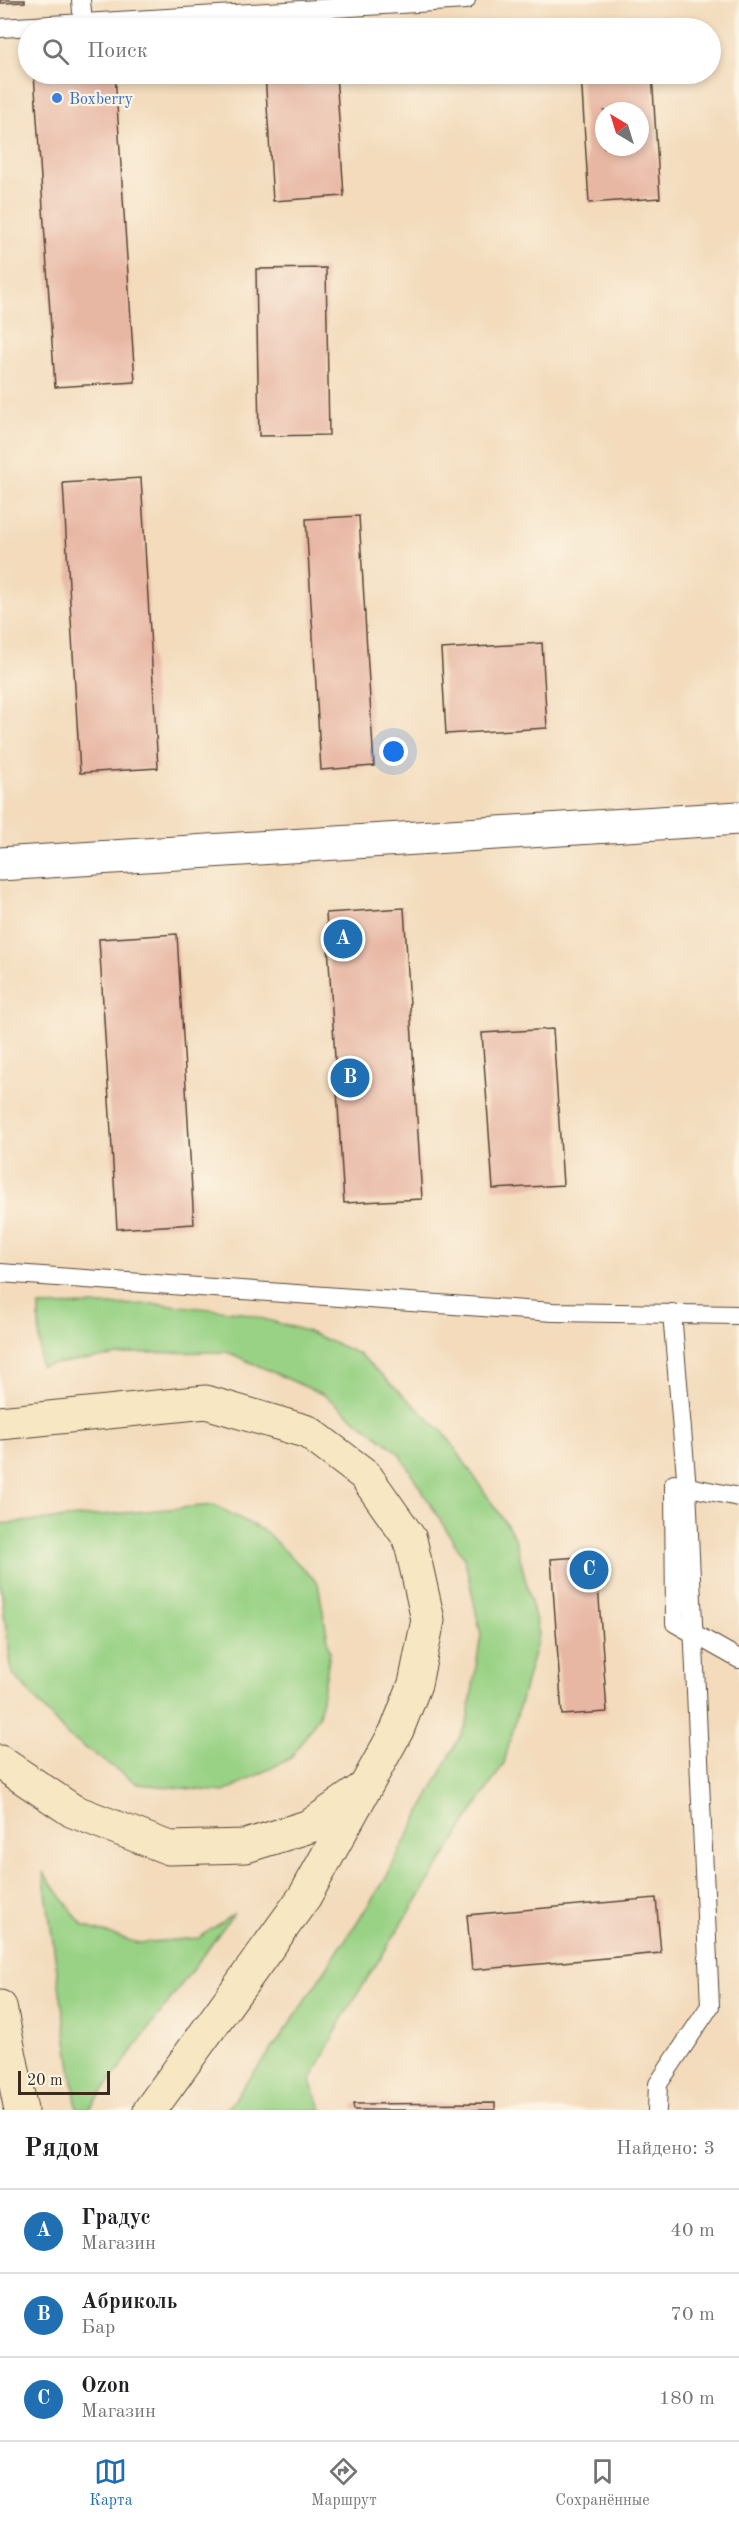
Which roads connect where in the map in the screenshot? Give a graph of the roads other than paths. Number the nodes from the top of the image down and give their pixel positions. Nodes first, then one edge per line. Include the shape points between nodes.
1 (81, 0) edge
2 (466, 0) edge
3 (83, 18) edge
4 (166, 18) edge
5 (18, 27) edge
6 (0, 28) edge
7 (739, 818) edge
8 (0, 864) edge
9 (0, 1273) edge
10 (672, 1313) junction
11 (739, 1315) edge
12 (0, 1423) edge
13 (687, 1488) junction
14 (739, 1497) edge
15 (739, 1659) edge
16 (0, 1762) edge
17 (368, 1785) junction
18 (0, 2007) edge
19 (21, 2110) edge
20 (150, 2110) edge
21 (657, 2110) edge

1 - 3 lane
2 - 4 lane
5 - 6 lane
7 - 8 street
9 - 10 lane via 553,1312
10 - 11 lane
10 - 13 lane
12 - 17 street via 206,1402 308,1432 365,1475 410,1539 428,1620 415,1684 397,1730
13 - 14 lane
13 - 15 lane via 674,1484 675,1623
13 - 21 lane via 710,2006 658,2084
16 - 17 street via 73,1811 169,1848 246,1846 310,1826
17 - 20 street via 304,1896
18 - 19 street

